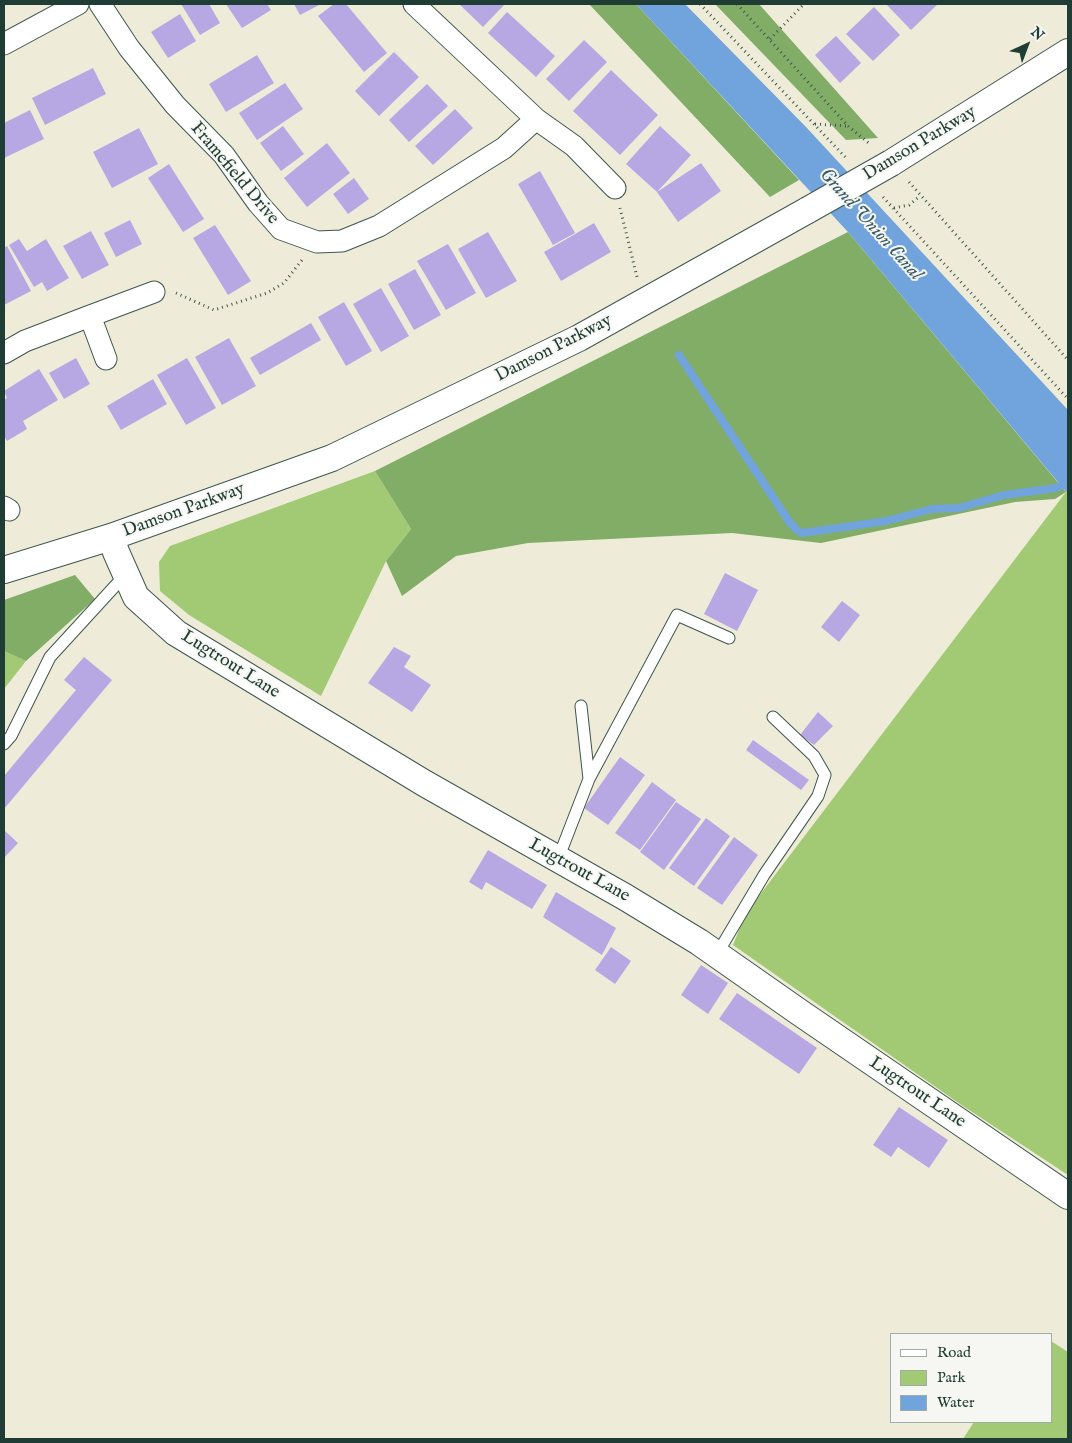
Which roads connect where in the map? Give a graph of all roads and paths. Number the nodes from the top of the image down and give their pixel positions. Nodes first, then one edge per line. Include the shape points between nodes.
1 (78, 4) edge
2 (100, 4) edge
3 (414, 4) edge
4 (700, 4) edge
5 (737, 4) edge
6 (804, 4) edge
7 (770, 39) junction
8 (4, 44) edge
9 (1068, 52) edge
10 (536, 119) junction
11 (815, 124) junction
12 (848, 126) junction
13 (890, 163) junction
14 (854, 166) dead end
15 (615, 188) joint
16 (880, 194) dead end
17 (920, 196) junction
18 (893, 208) junction
19 (317, 242) junction
20 (638, 283) dead end
21 (154, 292) joint
22 (90, 316) junction
23 (4, 353) edge
24 (106, 359) dead end
25 (1068, 360) edge
26 (1068, 399) edge
27 (111, 537) junction
28 (4, 570) edge
29 (126, 574) junction
30 (728, 638) dead end
31 (581, 706) dead end
32 (773, 717) dead end
33 (4, 744) edge
34 (589, 779) junction
35 (558, 859) junction
36 (717, 954) junction
37 (1068, 1196) edge

1 - 8 street
2 - 19 street, Framefield Drive via 129,48 175,104 224,155 281,229
3 - 10 street
4 - 11 path
5 - 7 path
6 - 7 path
7 - 12 path
9 - 13 street, Damson Parkway
10 - 15 street via 574,146
10 - 19 street, Framefield Drive via 504,148 379,226 342,242
11 - 12 path
11 - 14 path
12 - 13 path
13 - 17 path
13 - 27 street, Damson Parkway, bridge via 579,338 332,458
15 - 20 path
16 - 18 path
17 - 18 path via 909,205
17 - 25 path
18 - 26 path
19 - 21 path via 284,283 267,293 214,310 167,289
21 - 22 street
22 - 23 street via 25,341
22 - 24 street
27 - 28 street, Damson Parkway
27 - 29 street, Lugtrout Lane
29 - 33 lane via 50,657
29 - 35 street, Lugtrout Lane via 136,597 176,632 424,783
30 - 34 lane via 677,615
31 - 34 lane
32 - 36 lane via 814,756 825,775 818,796
34 - 35 lane
35 - 36 street, Lugtrout Lane via 625,896
36 - 37 street, Lugtrout Lane

